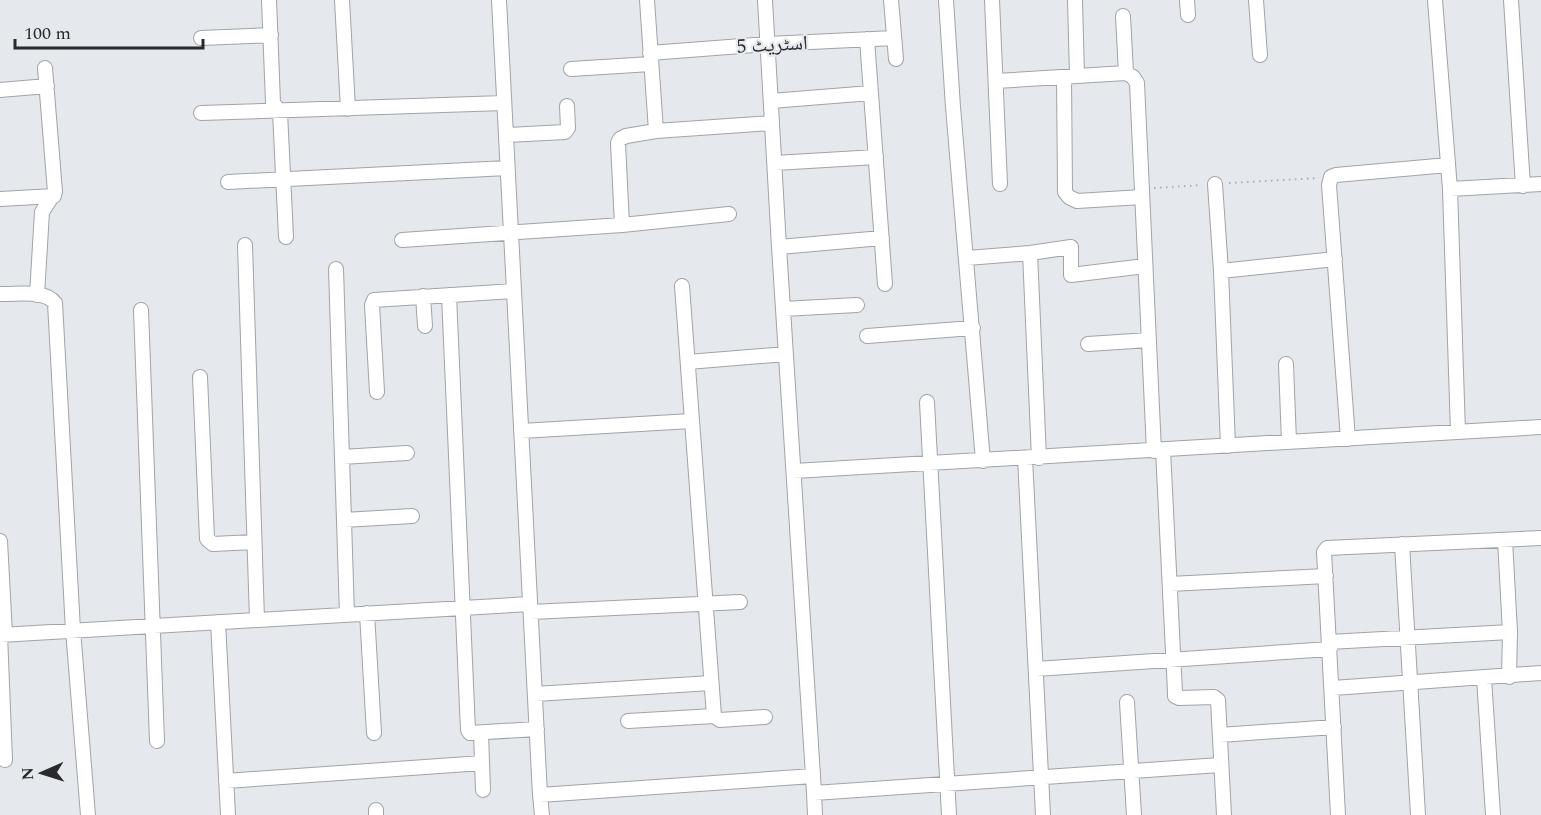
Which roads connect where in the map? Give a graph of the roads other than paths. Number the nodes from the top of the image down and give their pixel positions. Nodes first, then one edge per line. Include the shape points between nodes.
1 (269, 0) edge
2 (342, 0) edge
3 (499, 0) edge
4 (647, 0) edge
5 (765, 0) edge
6 (891, 0) edge
7 (946, 0) edge
8 (992, 0) edge
9 (1075, 0) edge
10 (1187, 0) edge
11 (1256, 0) edge
12 (1435, 0) edge
13 (1510, 0) edge
14 (1188, 15) dead end
15 (1123, 16) dead end
16 (270, 35) junction
17 (201, 38) dead end
18 (894, 38) junction
19 (867, 39) junction
20 (768, 44) junction
21 (1260, 56) dead end
22 (651, 58) junction
23 (896, 59) dead end
24 (45, 68) dead end
25 (571, 69) dead end
26 (1126, 73) junction
27 (1070, 76) junction
28 (996, 81) junction
29 (47, 86) junction
30 (0, 90) edge
31 (871, 93) junction
32 (771, 101) junction
33 (504, 103) junction
34 (567, 106) dead end
35 (348, 109) junction
36 (280, 112) junction
37 (201, 114) dead end
38 (772, 123) junction
39 (656, 131) junction
40 (506, 135) junction
41 (876, 157) junction
42 (775, 163) junction
43 (1448, 165) junction
44 (507, 168) junction
45 (283, 180) junction
46 (228, 182) dead end
47 (1000, 183) dead end
48 (1215, 184) road end
49 (1541, 184) edge
50 (1523, 186) junction
51 (1449, 189) junction
52 (1142, 193) junction
53 (54, 196) junction
54 (0, 199) edge
55 (729, 214) dead end
56 (622, 225) junction
57 (510, 232) junction
58 (286, 237) dead end
59 (882, 238) junction
60 (402, 240) dead end
61 (245, 245) dead end
62 (779, 247) junction
63 (1030, 253) junction
64 (967, 258) junction
65 (1335, 259) junction
66 (1145, 266) junction
67 (336, 269) dead end
68 (1221, 271) junction
69 (885, 284) dead end
70 (682, 286) dead end
71 (514, 291) junction
72 (0, 294) edge
73 (37, 295) junction
74 (449, 295) junction
75 (423, 296) junction
76 (857, 304) dead end
77 (783, 309) junction
78 (141, 310) dead end
79 (425, 326) dead end
80 (973, 328) junction
81 (867, 336) dead end
82 (1149, 340) junction
83 (1088, 344) dead end
84 (786, 354) junction
85 (688, 362) junction
86 (1286, 364) dead end
87 (200, 377) dead end
88 (377, 392) dead end
89 (927, 402) dead end
90 (692, 422) junction
91 (1541, 427) edge
92 (521, 431) junction
93 (1458, 432) junction
94 (1348, 439) junction
95 (1289, 442) junction
96 (1228, 446) junction
97 (1159, 450) junction
98 (407, 453) dead end
99 (342, 457) junction
100 (1039, 458) junction
101 (1024, 459) junction
102 (983, 461) junction
103 (932, 463) junction
104 (794, 471) junction
105 (412, 516) dead end
106 (344, 520) junction
107 (1541, 538) edge
108 (1505, 540) junction
109 (0, 541) edge
110 (254, 542) junction
111 (1402, 544) junction
112 (1326, 576) junction
113 (1170, 584) junction
114 (740, 602) dead end
115 (707, 603) junction
116 (461, 608) junction
117 (530, 608) junction
118 (367, 614) junction
119 (347, 615) junction
120 (257, 620) junction
121 (218, 622) junction
122 (152, 626) junction
123 (73, 630) junction
124 (1510, 632) junction
125 (2, 634) edge
126 (1408, 639) junction
127 (1329, 645) junction
128 (1174, 660) junction
129 (1036, 669) junction
130 (1541, 673) edge
131 (1509, 677) junction
132 (1484, 678) junction
133 (711, 683) junction
134 (1410, 684) junction
135 (1333, 688) junction
136 (535, 694) junction
137 (1127, 702) dead end
138 (714, 716) junction
139 (765, 717) dead end
140 (628, 721) dead end
141 (1334, 727) junction
142 (537, 729) junction
143 (374, 733) dead end
144 (481, 733) junction
145 (1220, 735) junction
146 (157, 741) dead end
147 (5, 760) dead end
148 (482, 763) junction
149 (1220, 765) junction
150 (1131, 770) junction
151 (813, 776) junction
152 (1041, 776) junction
153 (226, 781) junction
154 (947, 783) junction
155 (483, 790) dead end
156 (814, 793) junction
157 (540, 795) junction
158 (88, 815) edge
159 (228, 815) edge
160 (542, 815) edge
161 (815, 815) edge
162 (949, 815) edge
163 (1043, 815) edge
164 (1134, 815) edge
165 (1224, 815) edge
166 (1338, 815) edge
167 (1418, 815) edge
168 (1493, 815) edge

1 - 16 street
2 - 35 street
3 - 33 street
4 - 22 street
5 - 20 street
6 - 18 street
7 - 64 street
8 - 28 street
9 - 27 street
10 - 14 street
11 - 21 street
12 - 43 street
13 - 50 street
15 - 26 street
16 - 17 street
16 - 36 street via 273,103
18 - 19 street, اسٹریٹ 5
18 - 23 street
19 - 20 street, اسٹریٹ 5
19 - 31 street
20 - 22 street, اسٹریٹ 5
20 - 32 street
22 - 25 street, اسٹریٹ 5
22 - 39 street
24 - 29 street
26 - 27 street
26 - 52 street via 1137,83
27 - 28 street
27 - 52 street via 1065,192 1077,201
28 - 47 street
29 - 30 street
29 - 53 street
31 - 32 street
31 - 41 street
32 - 38 street
33 - 35 street
33 - 40 street
34 - 40 street via 565,132
35 - 36 street
36 - 37 street
36 - 45 street
38 - 39 street
38 - 42 street
39 - 56 street via 626,136 618,143
40 - 44 street
41 - 42 street
41 - 59 street
42 - 62 street
43 - 51 street
43 - 65 street via 1331,177
44 - 45 street
44 - 57 street
45 - 46 street
45 - 58 street
48 - 68 street
49 - 50 street
50 - 51 street
51 - 93 street
52 - 66 street
53 - 54 street
53 - 73 street via 42,213
55 - 56 street
56 - 57 street
57 - 60 street
57 - 71 street
59 - 62 street
59 - 69 street
61 - 110 street
62 - 77 street
63 - 64 street
63 - 66 street via 1071,247 1071,275
63 - 100 street
64 - 80 street
65 - 68 street
65 - 94 street
66 - 82 street
67 - 99 street
68 - 96 street
70 - 85 street
71 - 74 street
71 - 92 street
72 - 73 street
73 - 123 street via 55,303
74 - 75 street
74 - 116 street
75 - 79 street
75 - 88 street via 379,298 372,304
76 - 77 street
77 - 84 street
78 - 122 street
80 - 81 street
80 - 102 street
82 - 83 street
82 - 97 street
84 - 85 street
84 - 104 street
85 - 90 street
86 - 95 street
87 - 110 street via 207,539 213,544
89 - 103 street
90 - 92 street
90 - 115 street
91 - 93 street
92 - 117 street
93 - 94 street
94 - 95 street
95 - 96 street
96 - 97 street
97 - 100 street
97 - 113 street
98 - 99 street
99 - 106 street
100 - 101 street
101 - 102 street
101 - 129 street
102 - 103 street
103 - 104 street
103 - 154 street
104 - 151 street
105 - 106 street
106 - 119 street
107 - 108 street
108 - 111 street
108 - 124 street
109 - 125 street
110 - 120 street
111 - 112 street via 1327,548
111 - 126 street
112 - 113 street
112 - 127 street
113 - 128 street
114 - 115 street
115 - 117 street
115 - 133 street
116 - 117 street
116 - 118 street
116 - 144 street via 468,730
117 - 136 street
118 - 119 street
118 - 143 street
119 - 120 street
120 - 121 street
121 - 122 street
121 - 153 street
122 - 123 street
122 - 146 street
123 - 125 street
123 - 158 street
124 - 126 street
124 - 131 street
125 - 147 street
126 - 127 street
126 - 134 street
127 - 128 street
127 - 135 street
128 - 129 street
128 - 145 street via 1175,696 1215,697
129 - 152 street
130 - 131 street
131 - 132 street
132 - 134 street
132 - 168 street
133 - 136 street
133 - 138 street
134 - 135 street
134 - 167 street
135 - 141 street
136 - 142 street
137 - 150 street
138 - 139 street via 720,720
138 - 140 street
141 - 145 street
141 - 166 street
142 - 144 street
142 - 157 street
144 - 148 street
145 - 149 street
148 - 153 street
148 - 155 street
149 - 150 street
149 - 165 street
150 - 152 street
150 - 164 street
151 - 156 street
151 - 157 street
152 - 154 street
152 - 163 street
153 - 159 street
154 - 156 street
154 - 162 street
156 - 161 street
157 - 160 street

